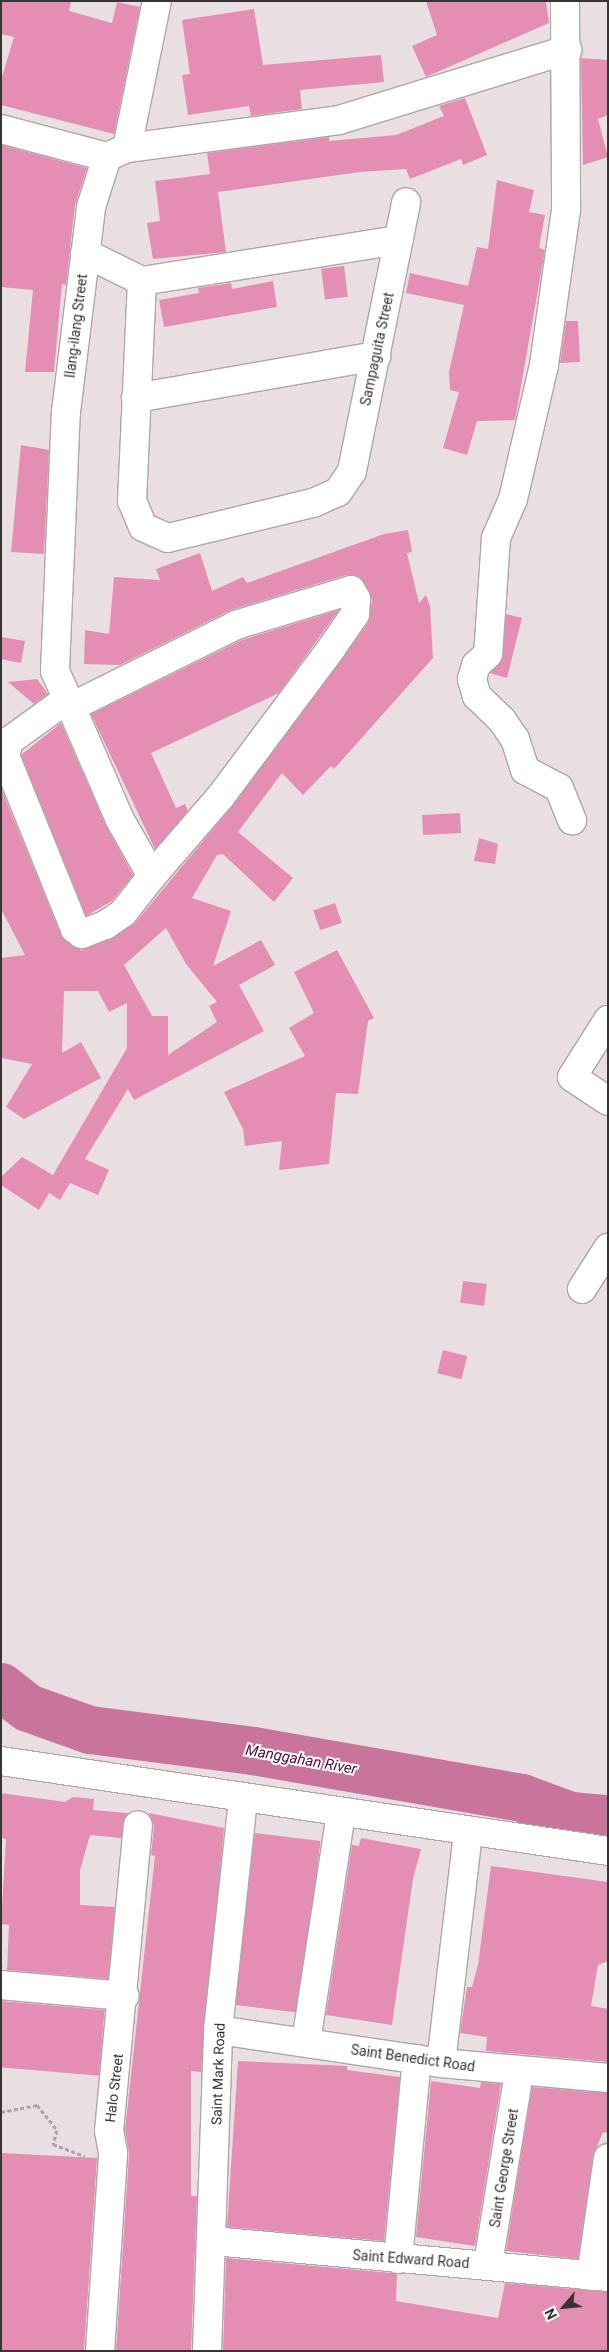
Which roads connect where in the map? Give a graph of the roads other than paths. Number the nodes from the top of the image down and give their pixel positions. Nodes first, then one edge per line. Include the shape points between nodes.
1 (565, 1) edge
2 (159, 2) edge
3 (567, 50) junction
4 (1, 129) edge
5 (117, 153) junction
6 (406, 202) dead end
7 (399, 240) junction
8 (85, 253) junction
9 (142, 281) junction
10 (376, 356) junction
11 (136, 398) junction
12 (71, 707) junction
13 (572, 821) dead end
14 (152, 876) junction
15 (608, 1020) edge
16 (608, 1101) edge
17 (608, 1248) edge
18 (582, 1289) dead end
19 (1, 1761) edge
20 (243, 1799) junction
21 (341, 1813) junction
22 (138, 1825) dead end
23 (468, 1832) junction
24 (608, 1851) edge
25 (1, 1985) edge
26 (125, 1996) junction
27 (218, 2030) junction
28 (306, 2042) junction
29 (429, 2061) junction
30 (519, 2072) junction
31 (608, 2078) edge
32 (608, 2158) edge
33 (213, 2241) junction
34 (398, 2259) junction
35 (488, 2264) junction
36 (600, 2276) edge
37 (100, 2351) edge
38 (206, 2351) edge

1 - 3 street
2 - 5 street, Ilang-ilang Street
3 - 5 street via 340,120
3 - 13 street via 566,210 544,365 513,499 496,538 488,654 476,665 472,679 476,696 502,720 515,739 525,770 559,788
4 - 5 street
5 - 8 street, Ilang-ilang Street via 91,207
6 - 7 street, Sampaguita Street
7 - 9 street
7 - 10 street, Sampaguita Street
8 - 9 street
8 - 12 street, Ilang-ilang Street via 66,412 55,671
9 - 11 street
10 - 11 street
10 - 11 street, Sampaguita Street via 352,471 338,492 313,503 168,538 143,528 132,501
12 - 14 street via 120,820
12 - 14 street via 59,705 9,742 5,756 75,929 82,934 105,926 123,913
12 - 14 street via 236,625 351,590 356,600 355,614 331,649 220,796
15 - 16 street via 572,1076
17 - 18 street
19 - 20 street
20 - 21 street
20 - 27 street, Saint Mark Road
21 - 23 street
21 - 28 street
22 - 26 street, Halo Street
23 - 24 street
23 - 29 street
25 - 26 street
26 - 37 street, Halo Street via 109,2131 113,2153
27 - 28 street, Saint Benedict Road
27 - 33 street, Saint Mark Road
28 - 29 street, Saint Benedict Road
29 - 30 street, Saint Benedict Road
29 - 34 street
30 - 31 street, Saint Benedict Road
30 - 35 street, Saint George Street
32 - 36 street
33 - 34 street, Saint Edward Road
33 - 38 street, Saint Mark Road
34 - 35 street, Saint Edward Road
35 - 36 street, Saint Edward Road

